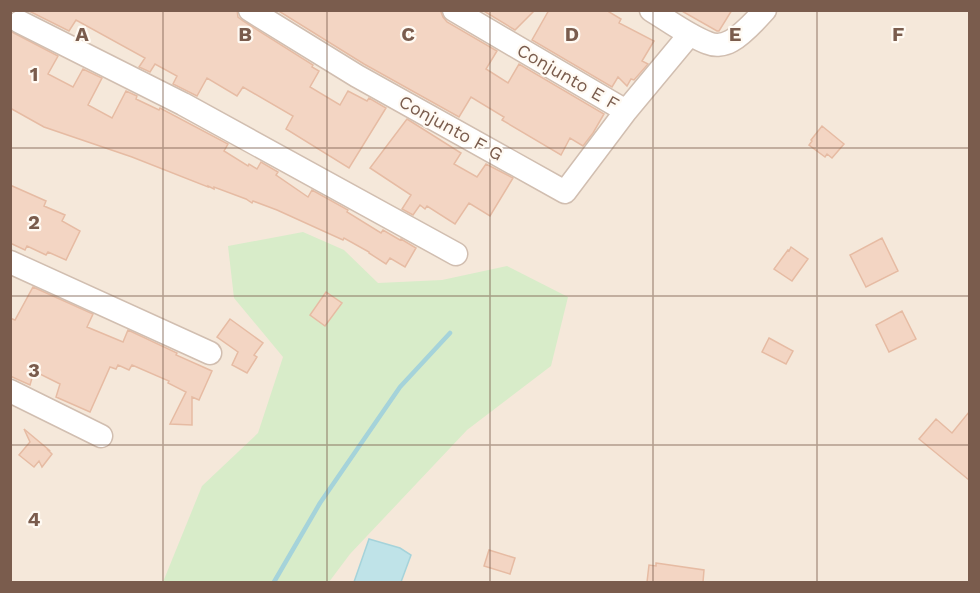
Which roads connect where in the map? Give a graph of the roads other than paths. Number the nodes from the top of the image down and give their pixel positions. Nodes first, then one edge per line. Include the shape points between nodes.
1 (250, 10) edge
2 (454, 10) edge
3 (651, 10) edge
4 (765, 10) edge
5 (19, 23) edge
6 (699, 39) junction
7 (626, 111) junction
8 (456, 254) dead end
9 (10, 262) edge
10 (210, 353) dead end
11 (10, 391) edge
12 (101, 436) dead end

1 - 7 street, Conjunto F G via 357,76 565,192
2 - 7 street, Conjunto E F
3 - 6 street
4 - 6 street via 732,41 723,44
5 - 8 street via 183,104
6 - 7 street, Conjunto E F
9 - 10 street
11 - 12 street

